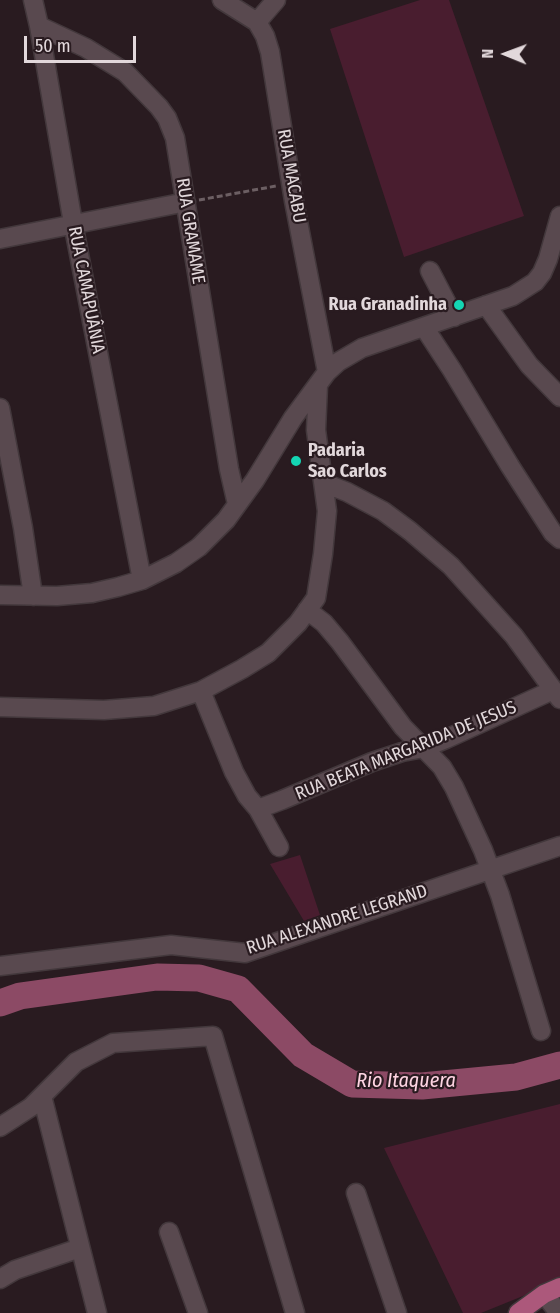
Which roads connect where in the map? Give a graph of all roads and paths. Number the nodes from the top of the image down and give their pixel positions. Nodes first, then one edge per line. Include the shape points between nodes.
1 (33, 0) edge
2 (222, 0) edge
3 (276, 0) edge
4 (257, 22) junction
5 (39, 26) junction
6 (292, 183) junction
7 (186, 202) junction
8 (560, 216) edge
9 (73, 223) junction
10 (0, 239) edge
11 (430, 271) dead end
12 (486, 306) junction
13 (454, 317) junction
14 (424, 327) junction
15 (322, 379) junction
16 (560, 397) edge
17 (0, 408) edge
18 (324, 483) junction
19 (237, 504) junction
20 (560, 539) edge
21 (142, 580) junction
22 (0, 596) edge
23 (33, 596) junction
24 (307, 610) junction
25 (201, 691) junction
26 (557, 695) edge
27 (0, 707) edge
28 (424, 748) junction
29 (258, 809) junction
30 (560, 846) edge
31 (279, 847) dead end
32 (491, 869) junction
33 (0, 966) edge
34 (541, 1031) dead end
35 (42, 1096) junction
36 (0, 1127) edge
37 (356, 1193) dead end
38 (169, 1233) dead end
39 (80, 1248) junction
40 (0, 1279) edge
41 (552, 1290) edge
42 (97, 1313) edge
43 (198, 1313) edge
44 (295, 1313) edge
45 (397, 1313) edge
46 (518, 1313) edge
47 (559, 1313) edge

1 - 5 street, RUA CAMAPUÂNIA
2 - 4 street
3 - 4 street
4 - 6 street, RUA MACABU via 270,52
5 - 7 street, RUA GRAMAME via 125,72 159,107 176,138
5 - 9 street, RUA CAMAPUÂNIA
6 - 7 path
6 - 15 street, RUA MACABU via 315,313
7 - 9 street
7 - 19 street, RUA GRAMAME via 228,469
8 - 12 street via 542,273 535,282
9 - 10 street
9 - 21 street, RUA CAMAPUÂNIA
11 - 13 street
12 - 13 street
12 - 16 street via 529,365
13 - 14 street
14 - 15 street via 362,348
14 - 20 street
15 - 18 street, RUA MACABU via 316,430
15 - 19 street
17 - 23 street
18 - 24 street, RUA MACABU via 327,511 323,554 316,598
18 - 26 street via 383,511 451,566 514,636
19 - 21 street via 199,547
21 - 23 street via 92,593
22 - 23 street
24 - 25 street, RUA MACABU via 268,653
24 - 28 street via 324,623 403,727
25 - 27 street, RUA MACABU via 147,707
25 - 29 street via 234,772
26 - 28 street, RUA BEATA MARGARIDA DE JESUS
28 - 29 street, RUA BEATA MARGARIDA DE JESUS via 372,762
28 - 32 street via 454,787
29 - 31 street
30 - 32 street, RUA ALEXANDRE LEGRAND
32 - 33 street, RUA ALEXANDRE LEGRAND via 245,953 171,945
32 - 34 street
35 - 36 street
35 - 39 street
35 - 44 street via 76,1062 113,1043 213,1036
37 - 45 street
38 - 43 street
39 - 40 street
39 - 42 street
41 - 46 main road
41 - 47 street

